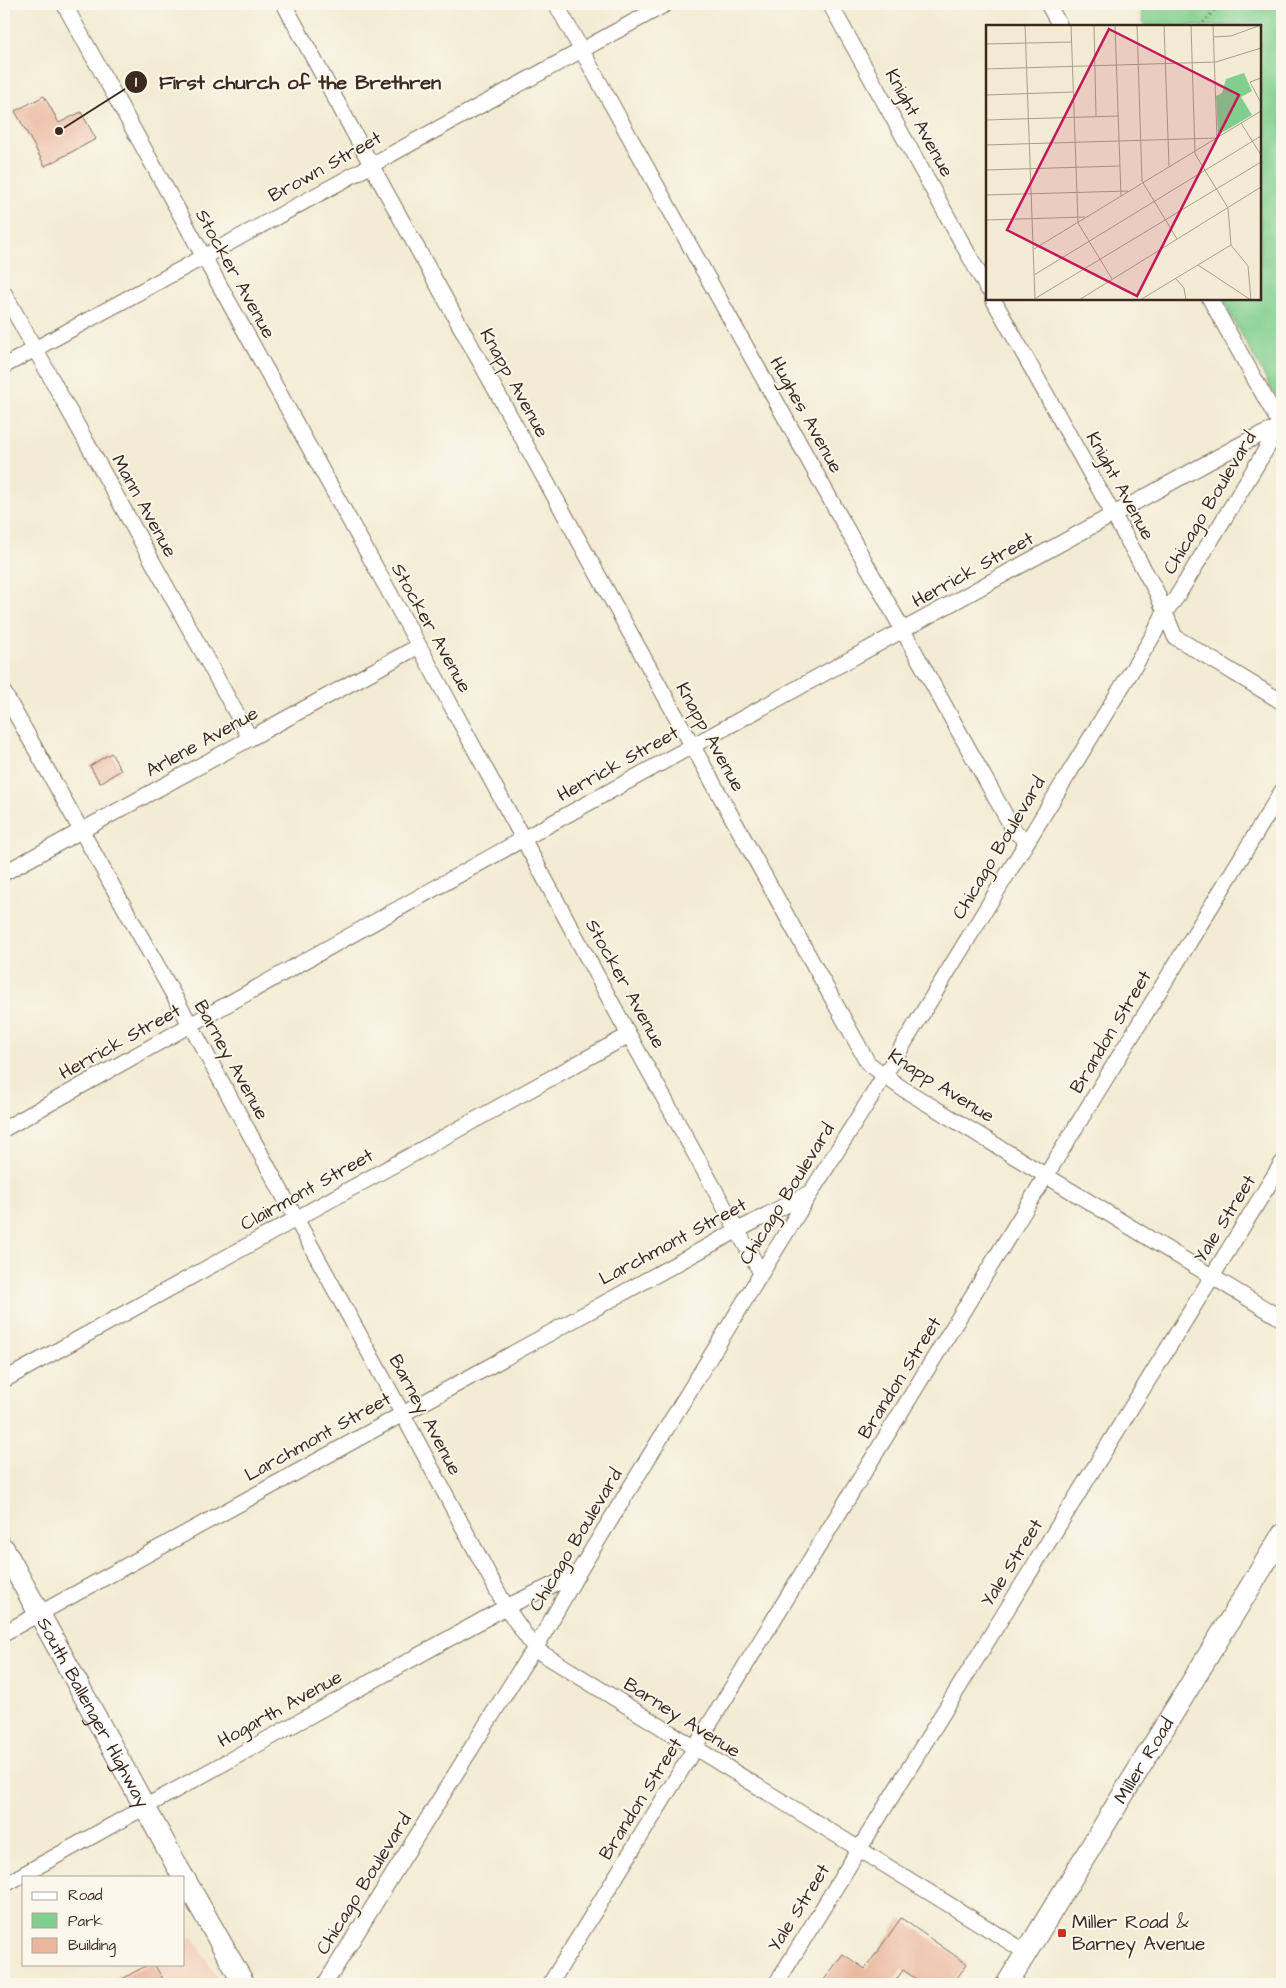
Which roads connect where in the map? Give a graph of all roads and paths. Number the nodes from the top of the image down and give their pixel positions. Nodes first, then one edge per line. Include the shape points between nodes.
1 (64, 4) edge
2 (284, 4) edge
3 (556, 4) edge
4 (666, 4) edge
5 (830, 4) edge
6 (1048, 4) edge
7 (1220, 4) edge
8 (1059, 25) edge
9 (1201, 25) edge
10 (582, 50) junction
11 (371, 165) junction
12 (202, 256) junction
13 (986, 286) edge
14 (4, 293) edge
15 (994, 300) edge
16 (1211, 300) edge
17 (35, 350) junction
18 (4, 366) edge
19 (1281, 425) edge
20 (1113, 515) junction
21 (1164, 613) junction
22 (902, 632) junction
23 (419, 646) junction
24 (4, 693) edge
25 (1282, 702) edge
26 (250, 738) junction
27 (692, 746) junction
28 (1282, 791) edge
29 (80, 830) junction
30 (523, 839) junction
31 (1026, 840) junction
32 (4, 873) edge
33 (191, 1026) junction
34 (629, 1034) junction
35 (883, 1076) junction
36 (4, 1129) edge
37 (1282, 1163) edge
38 (1047, 1175) junction
39 (810, 1192) junction
40 (295, 1220) junction
41 (738, 1230) junction
42 (762, 1273) junction
43 (1213, 1276) junction
44 (1282, 1318) edge
45 (4, 1380) edge
46 (402, 1413) junction
47 (1282, 1535) edge
48 (4, 1549) edge
49 (578, 1574) junction
50 (506, 1607) junction
51 (39, 1613) junction
52 (4, 1633) edge
53 (534, 1649) junction
54 (695, 1749) junction
55 (145, 1807) junction
56 (858, 1850) junction
57 (182, 1876) edge
58 (185, 1881) edge
59 (4, 1885) edge
60 (1026, 1952) junction
61 (244, 1984) edge
62 (325, 1984) edge
63 (550, 1984) edge
64 (776, 1984) edge
65 (1007, 1984) edge

1 - 12 street, Stocker Avenue
2 - 11 street, Knapp Avenue
3 - 10 street, Hughes Avenue
4 - 10 street, Brown Street
5 - 13 street, Knight Avenue
6 - 8 street
7 - 9 path
10 - 11 street, Brown Street
10 - 22 street, Hughes Avenue
11 - 12 street, Brown Street
11 - 27 street, Knapp Avenue
12 - 17 street, Brown Street
12 - 23 street, Stocker Avenue
14 - 17 street, Mann Avenue
15 - 20 street, Knight Avenue
16 - 19 street
17 - 18 street, Brown Street
17 - 26 street, Mann Avenue
19 - 20 street, Herrick Street
19 - 21 street, Chicago Boulevard
20 - 21 street, Knight Avenue via 1156,592
20 - 22 street, Herrick Street
21 - 25 street, Knight Avenue via 1175,637
21 - 31 street, Chicago Boulevard
22 - 27 street, Herrick Street
22 - 31 street, Hughes Avenue via 1014,831
23 - 26 street, Arlene Avenue
23 - 30 street, Stocker Avenue
24 - 29 street, Barney Avenue
26 - 29 street, Arlene Avenue
27 - 30 street, Herrick Street
27 - 35 street, Knapp Avenue via 868,1063
28 - 38 street, Brandon Street
29 - 32 street, Arlene Avenue
29 - 33 street, Barney Avenue
30 - 33 street, Herrick Street
30 - 34 street, Stocker Avenue
31 - 35 street, Chicago Boulevard
33 - 36 street, Herrick Street
33 - 40 street, Barney Avenue
34 - 40 street, Clairmont Street
34 - 41 street, Stocker Avenue
35 - 38 street, Knapp Avenue
35 - 39 street, Chicago Boulevard
37 - 43 street, Yale Street
38 - 43 street, Knapp Avenue
38 - 54 street, Brandon Street
39 - 41 street, Larchmont Street
39 - 42 street, Chicago Boulevard
40 - 45 street, Clairmont Street
40 - 46 street, Barney Avenue
41 - 42 street, Stocker Avenue
41 - 46 street, Larchmont Street
42 - 49 street, Chicago Boulevard
43 - 44 street, Knapp Avenue
43 - 56 street, Yale Street
46 - 50 street, Barney Avenue
46 - 51 street, Larchmont Street
47 - 60 main road, Miller Road
48 - 51 main road, South Ballenger Highway
49 - 50 street, Hogarth Avenue
49 - 53 street, Chicago Boulevard
50 - 53 street, Barney Avenue
50 - 55 street, Hogarth Avenue
51 - 52 street, Larchmont Street
51 - 55 main road, South Ballenger Highway
53 - 54 street, Barney Avenue
53 - 62 street, Chicago Boulevard
54 - 56 street, Barney Avenue
54 - 63 street, Brandon Street
55 - 57 main road, South Ballenger Highway
55 - 59 street, Hogarth Avenue
56 - 60 street, Barney Avenue
56 - 64 street, Yale Street
58 - 61 main road, South Ballenger Highway
60 - 65 main road, Miller Road

